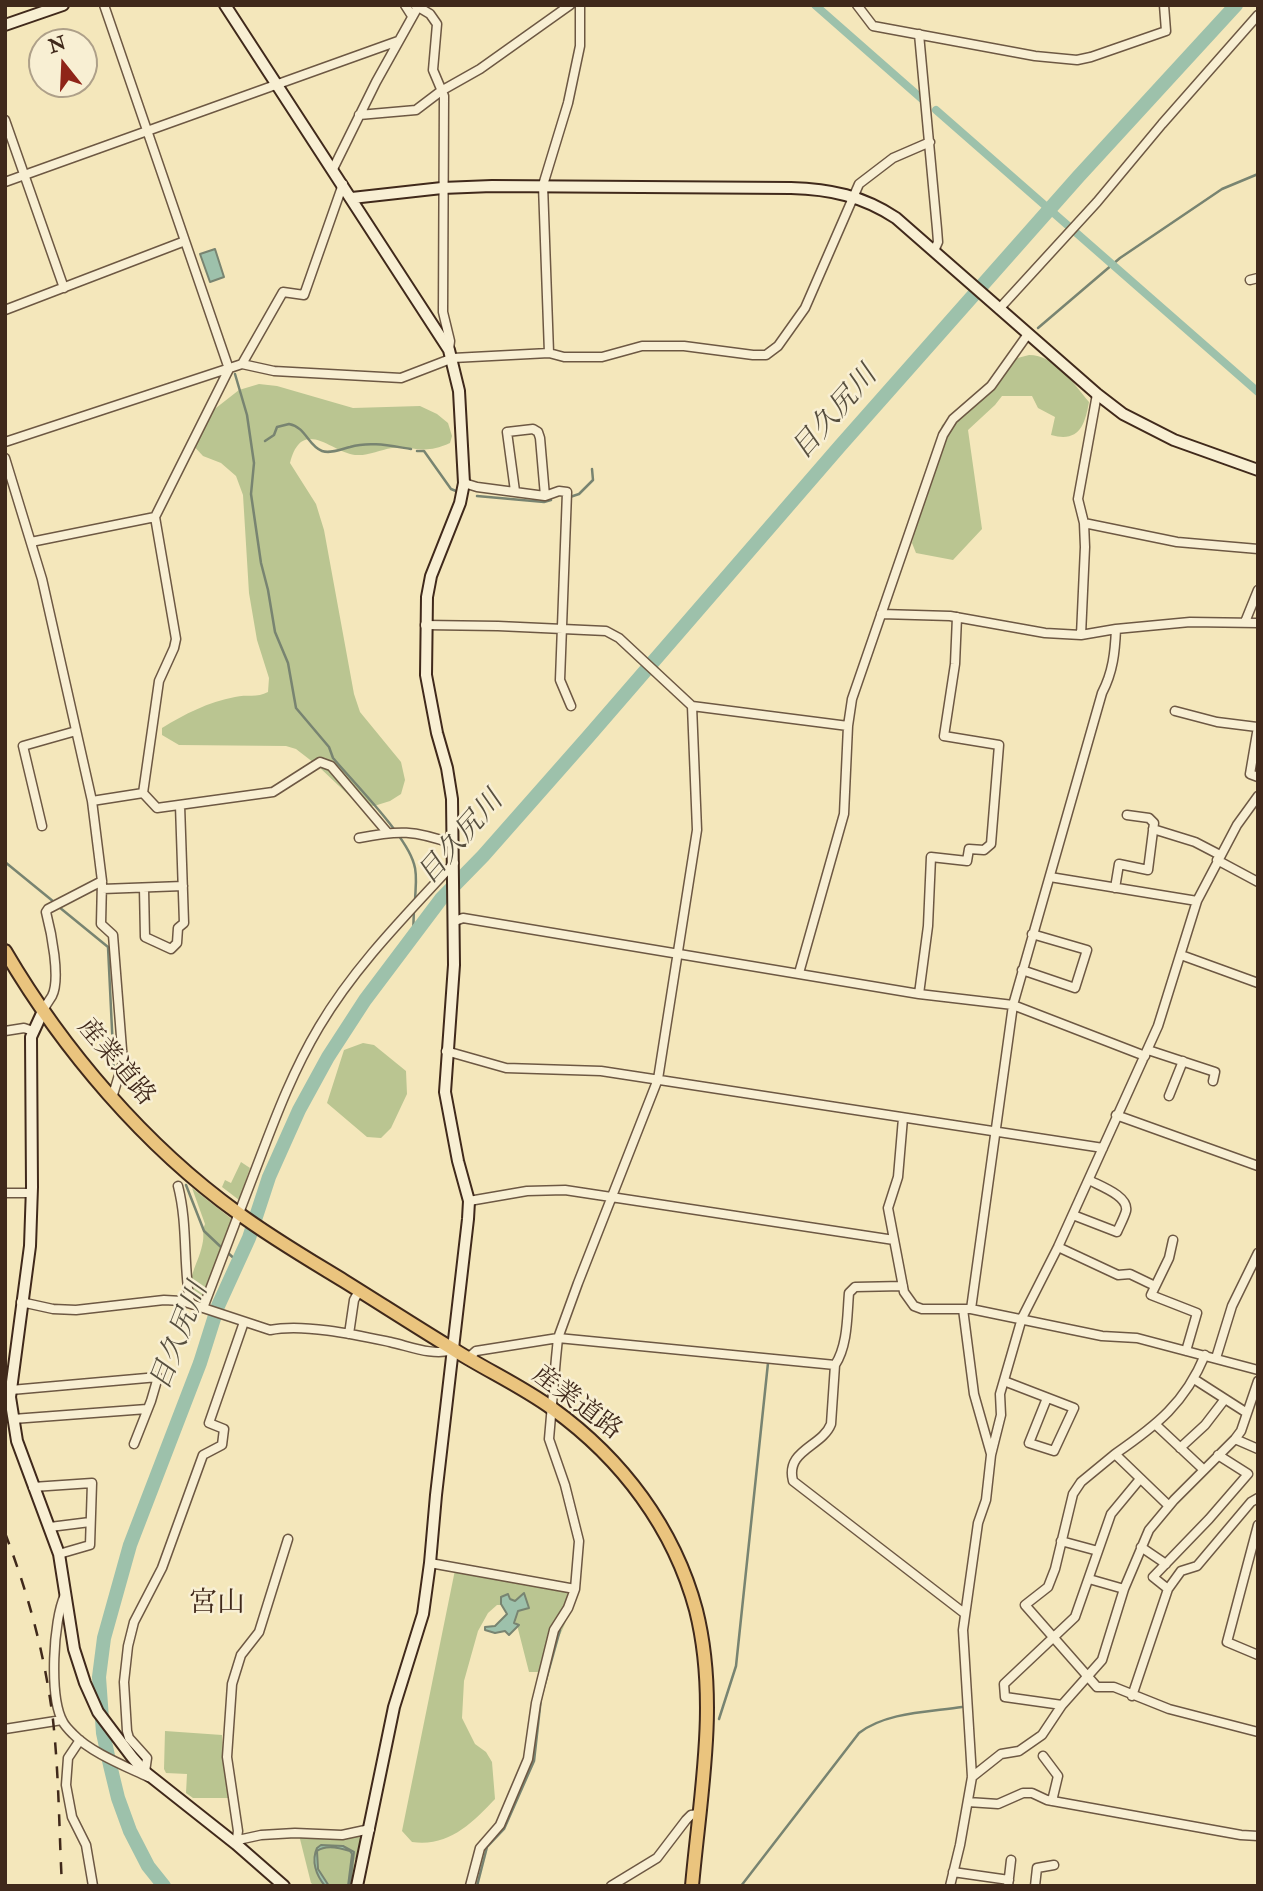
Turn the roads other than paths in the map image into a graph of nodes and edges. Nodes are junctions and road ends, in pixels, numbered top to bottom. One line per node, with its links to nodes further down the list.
1 (63, 5): 11 (street)
2 (104, 5): 18 (street)
3 (225, 5): 14 (street)
4 (405, 5): 9 (street)
5 (570, 5): 15 (street)
6 (580, 5): 24 (street)
7 (857, 5): 12 (street)
8 (1164, 5): 12 (street)
9 (416, 9): 13 (street); 15 (street)
10 (1258, 15): 31 (street)
11 (5, 25)
12 (919, 34): 19 (street)
13 (398, 41): 14 (street); 16 (street)
14 (278, 85): 18 (street); 20 (street)
15 (441, 91): 16 (street); 25 (street)
16 (359, 115): 20 (street)
17 (5, 120): 21 (street)
18 (147, 131): 21 (street); 28 (street)
19 (930, 142): 26 (street); 29 (street)
20 (333, 169): 23 (street)
21 (24, 175): 22 (street); 30 (street)
22 (5, 182)
23 (343, 184): 27 (street); 36 (street)
24 (543, 185): 25 (street); 26 (street); 34 (street)
25 (442, 188): 27 (street); 35 (street)
26 (853, 196): 29 (street); 34 (street)
27 (352, 198): 35 (street)
28 (185, 241): 30 (street); 37 (street)
29 (934, 251): 31 (street)
30 (64, 288): 32 (street)
31 (998, 309): 33 (street)
32 (5, 310)
33 (1028, 334): 38 (street); 50 (street)
34 (549, 353): 35 (street)
35 (451, 354): 36 (street); 42 (street)
36 (242, 365): 37 (street)
37 (229, 369): 39 (street); 45 (street)
38 (1097, 394): 41 (street); 46 (street)
39 (5, 442)
40 (5, 458): 47 (street)
41 (1258, 470)
42 (464, 483): 43 (street); 54 (street)
43 (515, 491): 44 (street); 44 (street)
44 (545, 496): 55 (street)
45 (155, 517): 47 (street); 65 (street)
46 (1084, 523): 48 (street); 57 (street)
47 (31, 542): 63 (street)
48 (1258, 549)
49 (1258, 590): 52 (street)
50 (881, 614): 51 (street); 61 (street)
51 (957, 617): 57 (street); 92 (street)
52 (1245, 622): 53 (street); 56 (street)
53 (1258, 623)
54 (425, 625): 55 (street); 74 (street)
55 (561, 628): 58 (street); 59 (street)
56 (1116, 629): 57 (street); 77 (street)
57 (1081, 635)
58 (570, 706)
59 (692, 706): 61 (street); 87 (street)
60 (1175, 711): 62 (street)
61 (848, 726): 90 (street)
62 (1258, 727): 64 (street)
63 (76, 731): 67 (street); 70 (street)
64 (1258, 777)
65 (143, 793): 67 (street); 68 (street)
66 (1258, 796): 75 (street)
67 (92, 802): 79 (street)
68 (180, 805): 72 (street); 80 (street)
69 (1127, 815): 71 (street)
70 (42, 826)
71 (1153, 830): 75 (street); 82 (street)
72 (387, 832): 73 (street); 74 (street)
73 (359, 838)
74 (453, 844): 76 (street)
75 (1219, 858): 78 (street); 83 (street)
76 (454, 865): 84 (street); 116 (street)
77 (1050, 877): 82 (street); 85 (street)
78 (1258, 882)
79 (102, 885): 81 (street); 94 (street); 103 (street)
80 (183, 886): 81 (street); 81 (street)
81 (144, 888)
82 (1115, 888): 83 (street)
83 (1197, 901): 88 (street)
84 (455, 916): 87 (street); 97 (street)
85 (1032, 934): 89 (street); 89 (street)
86 (5, 951): 94 (main road, 産業道路)
87 (677, 953): 90 (street); 100 (street)
88 (1181, 955): 91 (street); 98 (street)
89 (1023, 970): 93 (street)
90 (799, 972): 92 (street)
91 (1258, 984)
92 (919, 994): 93 (street)
93 (1013, 1006): 98 (street); 106 (street)
94 (43, 1011): 96 (street); 103 (main road, 産業道路)
95 (5, 1031): 96 (street)
96 (33, 1031): 111 (street)
97 (446, 1051): 100 (street); 114 (street)
98 (1147, 1053): 99 (street); 104 (street)
99 (1183, 1061): 101 (street); 102 (street)
100 (658, 1079): 105 (street); 113 (street)
101 (1213, 1081)
102 (1169, 1096)
103 (112, 1098): 116 (main road, 産業道路)
104 (1116, 1115): 107 (street); 108 (street)
105 (903, 1118): 106 (street); 117 (street)
106 (996, 1132): 107 (street); 128 (street)
107 (1103, 1148): 109 (street)
108 (1258, 1166)
109 (1089, 1180): 115 (street); 115 (street)
110 (178, 1186): 126 (street)
111 (32, 1193): 112 (street); 125 (street)
112 (5, 1194)
113 (612, 1199): 114 (street); 117 (street); 132 (street)
114 (469, 1201): 133 (street)
115 (1073, 1214): 119 (street)
116 (239, 1215): 124 (main road, 産業道路); 127 (street)
117 (894, 1240): 122 (street)
118 (1173, 1240): 123 (street)
119 (1058, 1247): 123 (street); 129 (street)
120 (1258, 1253): 121 (street)
121 (1255, 1270): 137 (street)
122 (903, 1286): 128 (street); 138 (street)
123 (1155, 1286): 134 (street)
124 (359, 1291): 131 (street); 133 (main road, 産業道路)
125 (21, 1302): 126 (street); 143 (street)
126 (190, 1303): 127 (street)
127 (205, 1308): 130 (street)
128 (967, 1309): 129 (street); 156 (street)
129 (1022, 1318): 134 (street); 141 (street)
130 (244, 1322): 131 (street); 190 (street)
131 (349, 1334): 133 (street)
132 (558, 1338): 136 (street); 138 (street); 146 (street)
133 (454, 1350): 136 (main road, 産業道路); 171 (street)
134 (1186, 1351): 135 (street)
135 (1205, 1355): 137 (street); 140 (street)
136 (468, 1358): 146 (main road, 産業道路)
137 (1216, 1358): 139 (street)
138 (835, 1365): 178 (street)
139 (1258, 1370)
140 (1194, 1379): 145 (street); 150 (street)
141 (1004, 1381): 144 (street); 156 (street)
142 (1258, 1381): 149 (street)
143 (11, 1390): 147 (street); 148 (street)
144 (1047, 1398): 144 (street)
145 (1225, 1399): 149 (street); 153 (street)
146 (552, 1408): 174 (street); 195 (main road, 産業道路)
147 (147, 1409): 148 (street); 152 (street)
148 (10, 1413): 160 (street)
149 (1247, 1413): 151 (street)
150 (1156, 1425): 153 (street); 155 (street)
151 (1235, 1439): 154 (street); 157 (street)
152 (134, 1444)
153 (1180, 1448): 158 (street)
154 (1258, 1449)
155 (1115, 1454): 159 (street); 167 (street)
156 (991, 1455): 178 (street)
157 (1218, 1455): 158 (street); 172 (street)
158 (1204, 1470): 162 (street)
159 (1140, 1479): 162 (street); 169 (street)
160 (33, 1486): 163 (street); 165 (street)
161 (1258, 1498): 176 (street)
162 (1169, 1506): 168 (street)
163 (90, 1522): 165 (street); 170 (street)
164 (1258, 1525): 180 (street)
165 (50, 1527): 170 (street)
166 (288, 1539): 198 (street)
167 (1061, 1541): 169 (street); 179 (street)
168 (1141, 1547): 172 (street); 175 (street)
169 (1098, 1551): 173 (street)
170 (59, 1554): 177 (street)
171 (430, 1563): 174 (street); 196 (street)
172 (1166, 1564): 176 (street)
173 (1089, 1578): 175 (street); 179 (street)
174 (575, 1589): 206 (street)
175 (1124, 1589): 181 (street)
176 (1168, 1589): 182 (street)
177 (66, 1592): 184 (street); 189 (street)
178 (964, 1613): 191 (street)
179 (1053, 1638): 181 (street); 183 (street)
180 (1258, 1655)
181 (1087, 1676): 182 (street); 183 (street)
182 (1132, 1696): 186 (street)
183 (1062, 1705): 191 (street)
184 (62, 1720): 185 (street); 187 (street)
185 (5, 1729)
186 (1258, 1732)
187 (80, 1740): 189 (street); 203 (street)
188 (1043, 1756): 193 (street)
189 (131, 1763): 190 (street); 192 (street)
190 (145, 1772): 192 (street)
191 (972, 1777): 194 (street)
192 (158, 1782): 198 (street)
193 (1052, 1801): 194 (street); 197 (street)
194 (968, 1802): 201 (street)
195 (698, 1814): 207 (street); 208 (main road, 産業道路)
196 (370, 1829): 198 (street); 205 (street)
197 (1258, 1836)
198 (237, 1842): 204 (street)
199 (1011, 1860): 202 (street)
200 (1054, 1865): 210 (street)
201 (953, 1872): 202 (street); 209 (street)
202 (1009, 1883)
203 (93, 1886)
204 (284, 1886)
205 (358, 1886)
206 (470, 1886)
207 (611, 1886)
208 (692, 1886)
209 (950, 1886)
210 (1035, 1886)

